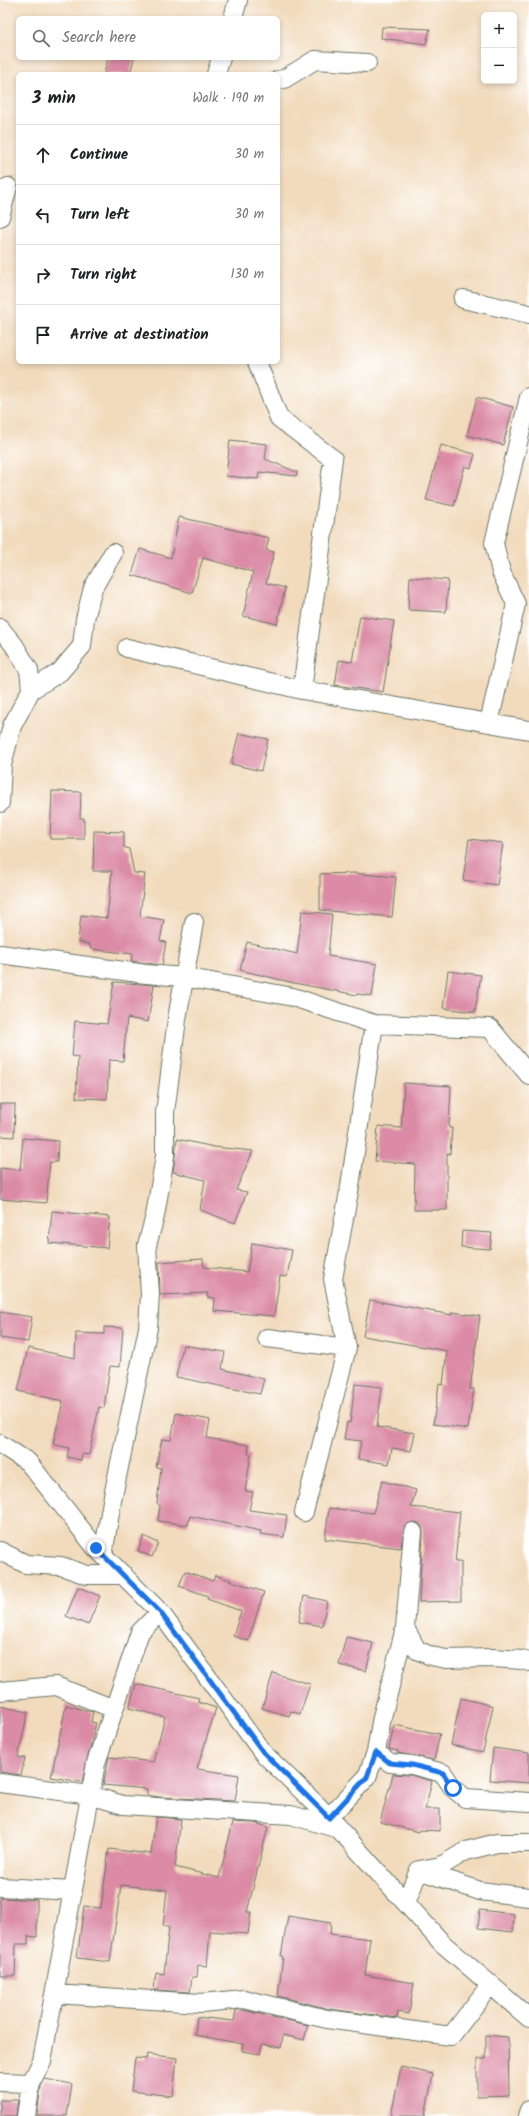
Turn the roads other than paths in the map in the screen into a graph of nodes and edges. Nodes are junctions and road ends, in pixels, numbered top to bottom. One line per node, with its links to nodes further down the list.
1 (238, 0): 2 (street)
2 (234, 16)
3 (220, 60): 5 (street)
4 (367, 63): 6 (street)
5 (217, 72)
6 (280, 80)
7 (8, 187): 8 (street)
8 (1, 211)
9 (463, 299): 10 (street)
10 (529, 314)
11 (258, 364): 17 (street)
12 (529, 396): 18 (street)
13 (113, 553): 16 (street)
14 (0, 628): 16 (street)
15 (127, 648): 17 (street)
16 (31, 690): 20 (street)
17 (302, 690): 18 (street)
18 (490, 723): 19 (street)
19 (529, 730)
20 (0, 803)
21 (194, 922): 23 (street)
22 (0, 954): 23 (street)
23 (184, 976): 24 (street); 32 (street)
24 (374, 1024): 25 (street); 27 (street)
25 (529, 1075)
26 (267, 1338): 27 (street)
27 (347, 1348): 29 (street)
28 (0, 1444): 32 (street)
29 (304, 1512)
30 (413, 1532): 35 (street)
31 (0, 1551): 33 (street)
32 (103, 1555): 33 (street)
33 (124, 1575): 34 (street)
34 (160, 1612): 38 (street); 43 (street)
35 (405, 1628): 36 (street); 39 (street)
36 (529, 1662)
37 (0, 1691): 38 (street)
38 (114, 1709): 41 (street)
39 (376, 1752): 42 (street); 43 (street)
40 (0, 1784): 41 (street)
41 (90, 1795): 43 (street); 47 (street)
42 (529, 1802)
43 (334, 1823): 49 (street)
44 (529, 1843): 45 (street)
45 (419, 1870): 48 (street); 49 (street)
46 (0, 1887): 47 (street)
47 (73, 1891): 51 (street)
48 (529, 1897)
49 (406, 1902): 50 (street)
50 (491, 1984): 51 (street); 52 (street)
51 (54, 1994): 54 (street)
52 (529, 2018)
53 (0, 2082): 54 (street)
54 (31, 2083): 56 (street)
55 (529, 2110): 57 (street)
56 (26, 2116)
57 (528, 2116)

